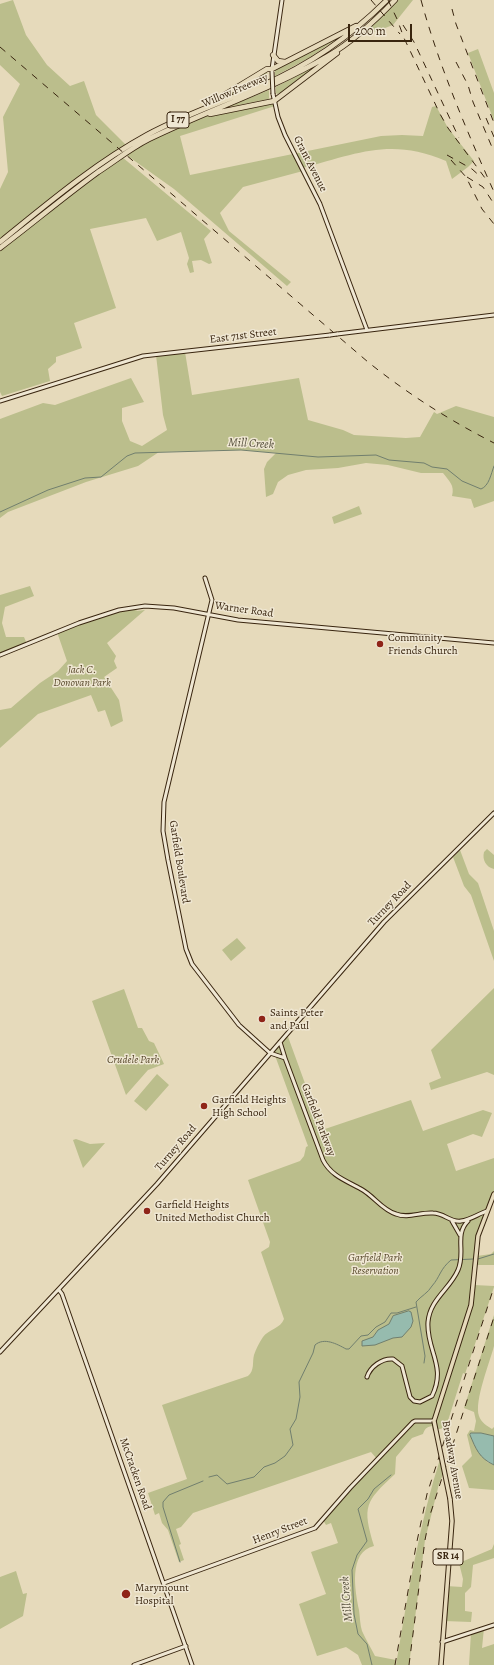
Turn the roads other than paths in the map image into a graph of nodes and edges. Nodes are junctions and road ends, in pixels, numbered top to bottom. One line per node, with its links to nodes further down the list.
1 (282, 0): 6 (street, Grant Avenue)
2 (388, 0): 4 (highway, Willow Freeway / I 77)
3 (394, 0): 5 (highway, Willow Freeway / I 77)
4 (368, 20): 7 (highway); 10 (highway, Willow Freeway / I 77)
5 (354, 38): 9 (highway); 11 (highway, Willow Freeway / I 77)
6 (273, 55): 7 (highway); 8 (street, Grant Avenue)
7 (285, 62): 8 (highway)
8 (272, 70): 9 (street, Grant Avenue, bridge); 10 (highway)
9 (274, 101): 11 (highway); 15 (street, Grant Avenue)
10 (198, 111): 12 (highway, Willow Freeway / I 77)
11 (197, 117): 13 (highway, Willow Freeway / I 77)
12 (0, 242)
13 (0, 248)
14 (494, 315): 16 (street, East 71st Street)
15 (364, 322): 16 (street, Grant Avenue); 17 (street)
16 (367, 330): 17 (street, East 71st Street)
17 (359, 331): 18 (street, East 71st Street, bridge)
18 (0, 401)
19 (205, 578): 20 (street, Garfield Boulevard)
20 (209, 614): 21 (street, Warner Road); 22 (street, Warner Road); 25 (street, Garfield Boulevard)
21 (494, 643)
22 (0, 655)
23 (494, 813): 24 (street, Turney Road)
24 (280, 1042): 25 (street, Turney Road); 26 (street, Garfield Parkway)
25 (270, 1053): 26 (street); 32 (street, Turney Road)
26 (285, 1058): 30 (street, Garfield Parkway)
27 (494, 1194): 28 (main road, Broadway Avenue / SR 14)
28 (487, 1211): 29 (street, Garfield Parkway); 35 (main road, Broadway Avenue / SR 14)
29 (469, 1219): 30 (street, Garfield Parkway); 31 (street)
30 (452, 1220): 31 (street)
31 (460, 1235): 34 (street)
32 (59, 1290): 33 (street, Turney Road); 36 (street, McCracken Road)
33 (0, 1352)
34 (367, 1377)
35 (434, 1420): 36 (street, Henry Street); 38 (main road, Broadway Avenue / SR 14, bridge)
36 (164, 1583): 39 (street, McCracken Road)
37 (494, 1625): 38 (street)
38 (442, 1642): 42 (main road, Broadway Avenue / SR 14)
39 (186, 1646): 40 (street); 41 (street, McCracken Road)
40 (134, 1665)
41 (192, 1665)
42 (441, 1665)

